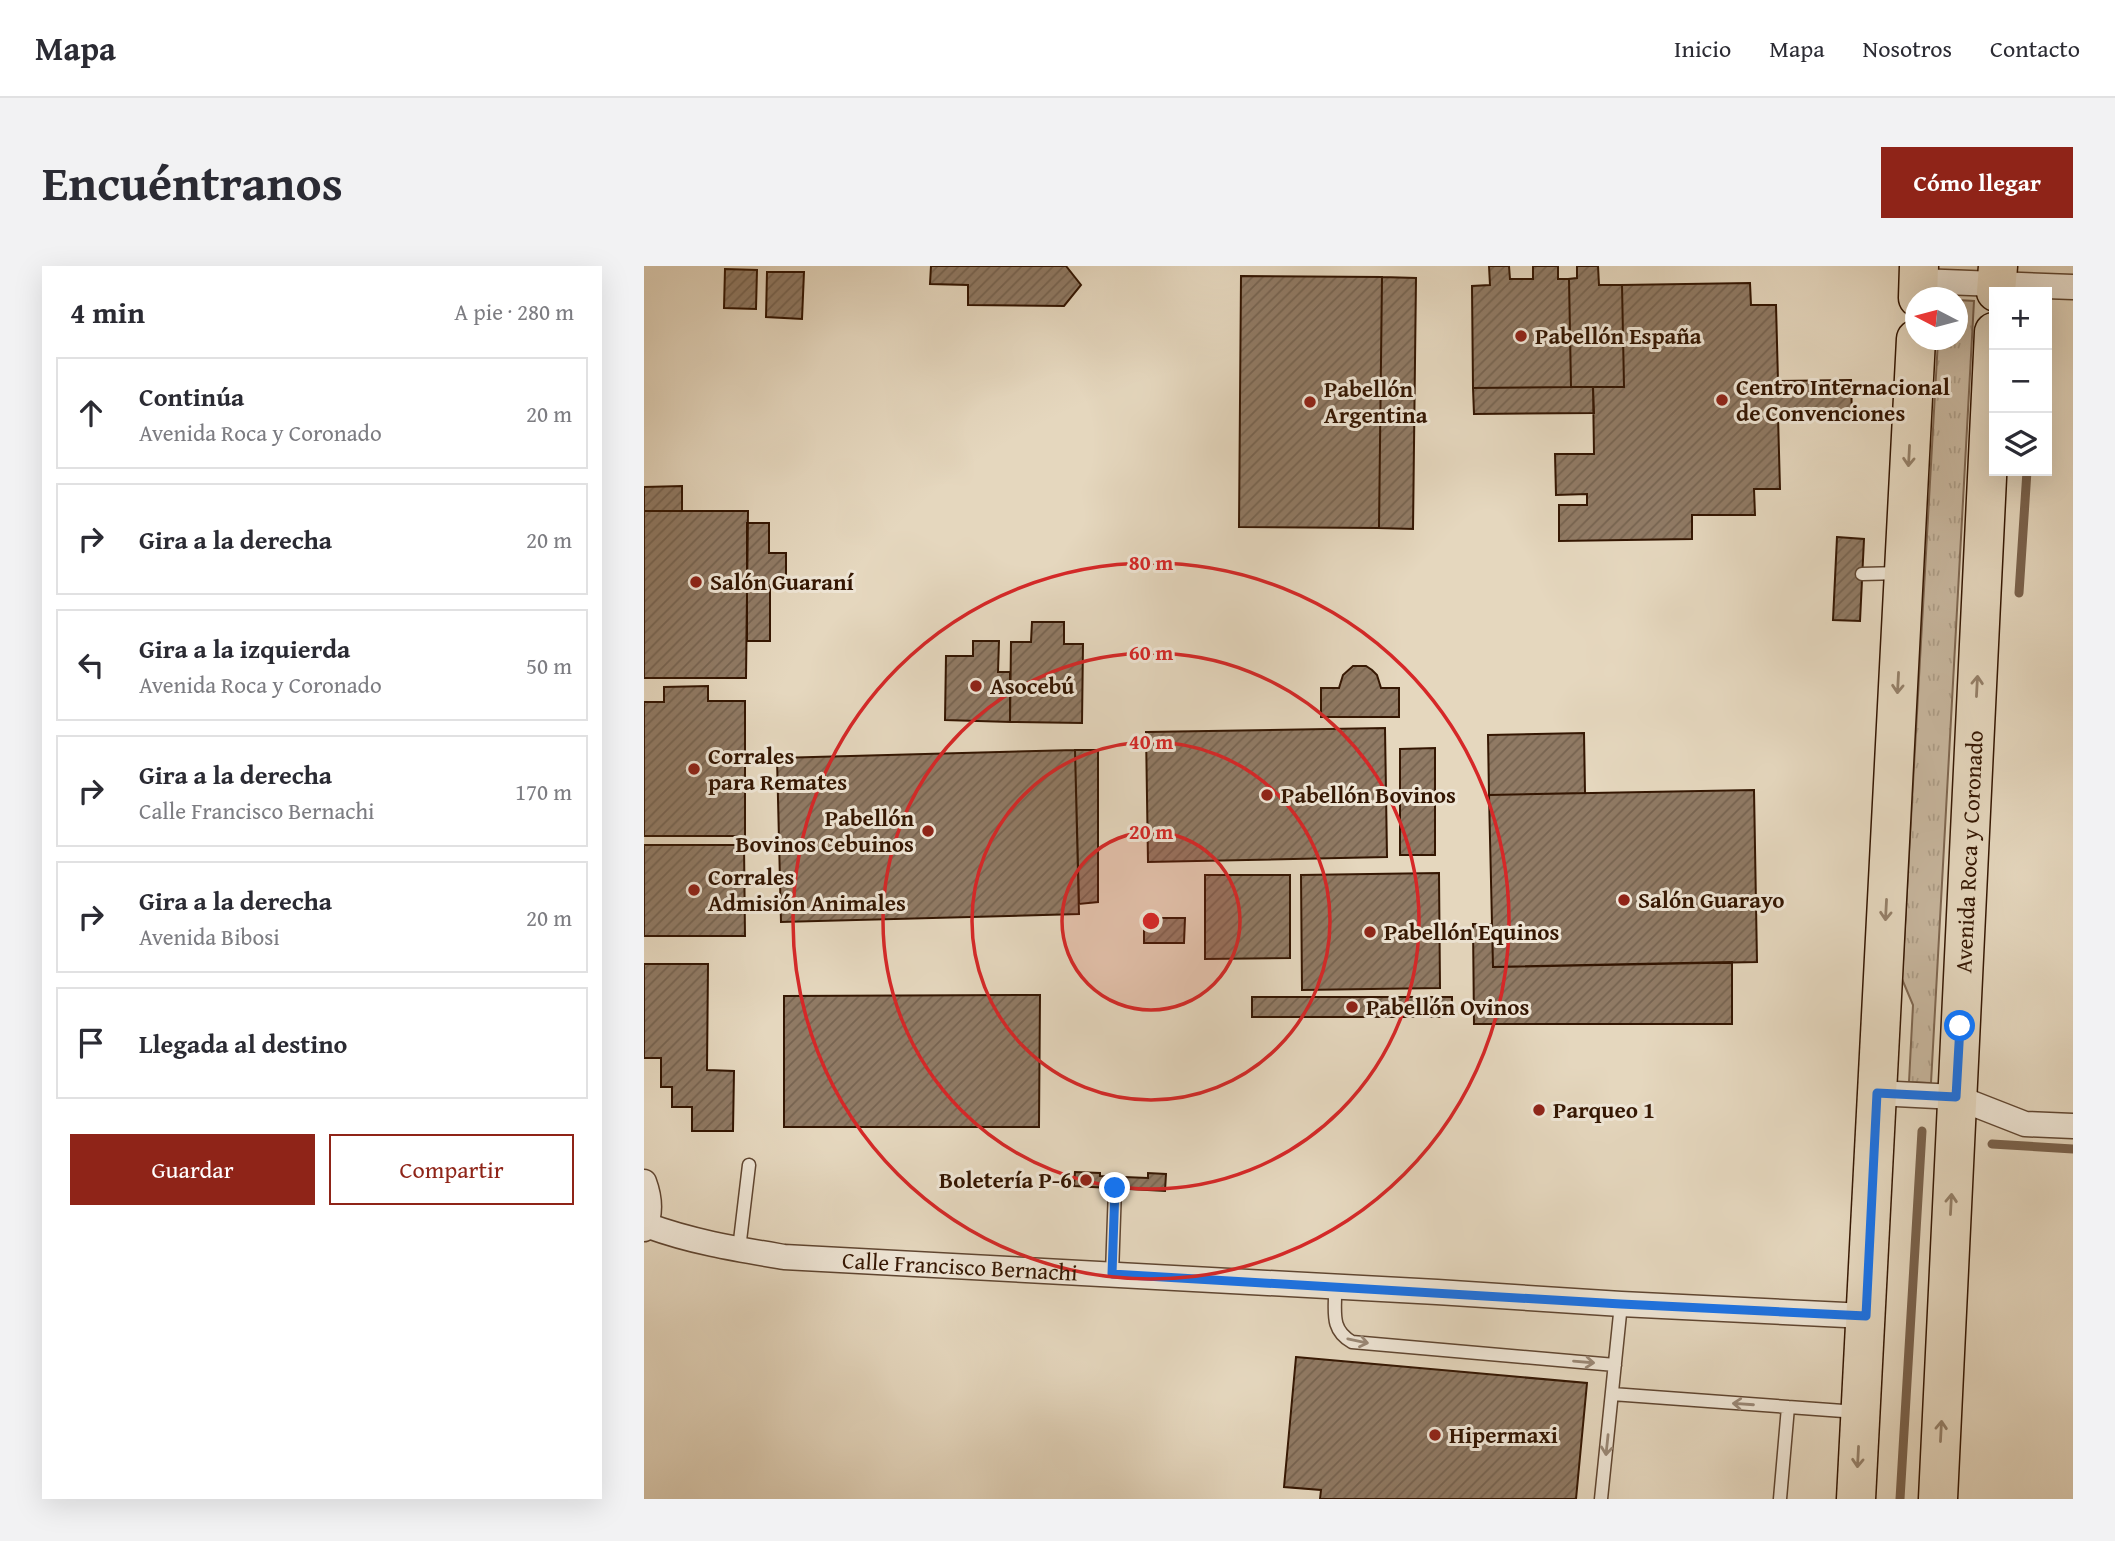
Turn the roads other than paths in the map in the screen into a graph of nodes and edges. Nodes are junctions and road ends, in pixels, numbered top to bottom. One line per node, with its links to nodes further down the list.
1 (1919, 281): 2 (street)
2 (1997, 281): 3 (street)
3 (2073, 287)
4 (1915, 350): 6 (main road, one-way to 6)
5 (1993, 350): 9 (main road, Avenida Roca y Coronado, one-way to 5)
6 (1903, 573): 7 (lane); 8 (main road, one-way to 8)
7 (1862, 574)
8 (1877, 1093): 9 (street); 19 (main road)
9 (1956, 1097): 10 (street); 27 (main road, Avenida Roca y Coronado, one-way to 9)
10 (2073, 1126)
11 (749, 1165): 15 (lane)
12 (644, 1182): 14 (street)
13 (1115, 1188): 16 (lane)
14 (645, 1227): 15 (street, Calle Francisco Bernachi)
15 (739, 1249): 16 (street, Calle Francisco Bernachi)
16 (1112, 1274): 17 (street, Calle Francisco Bernachi)
17 (1335, 1287): 18 (street, Calle Francisco Bernachi); 20 (lane, one-way to 20)
18 (1621, 1304): 19 (street, Calle Francisco Bernachi); 20 (lane)
19 (1866, 1316): 23 (main road)
20 (1615, 1365): 21 (lane)
21 (1612, 1394): 22 (lane, one-way to 21); 24 (lane, one-way to 24)
22 (1788, 1407): 23 (lane); 25 (lane)
23 (1860, 1412): 26 (main road, one-way to 26)
24 (1601, 1499)
25 (1780, 1499)
26 (1856, 1499)
27 (1938, 1499)

